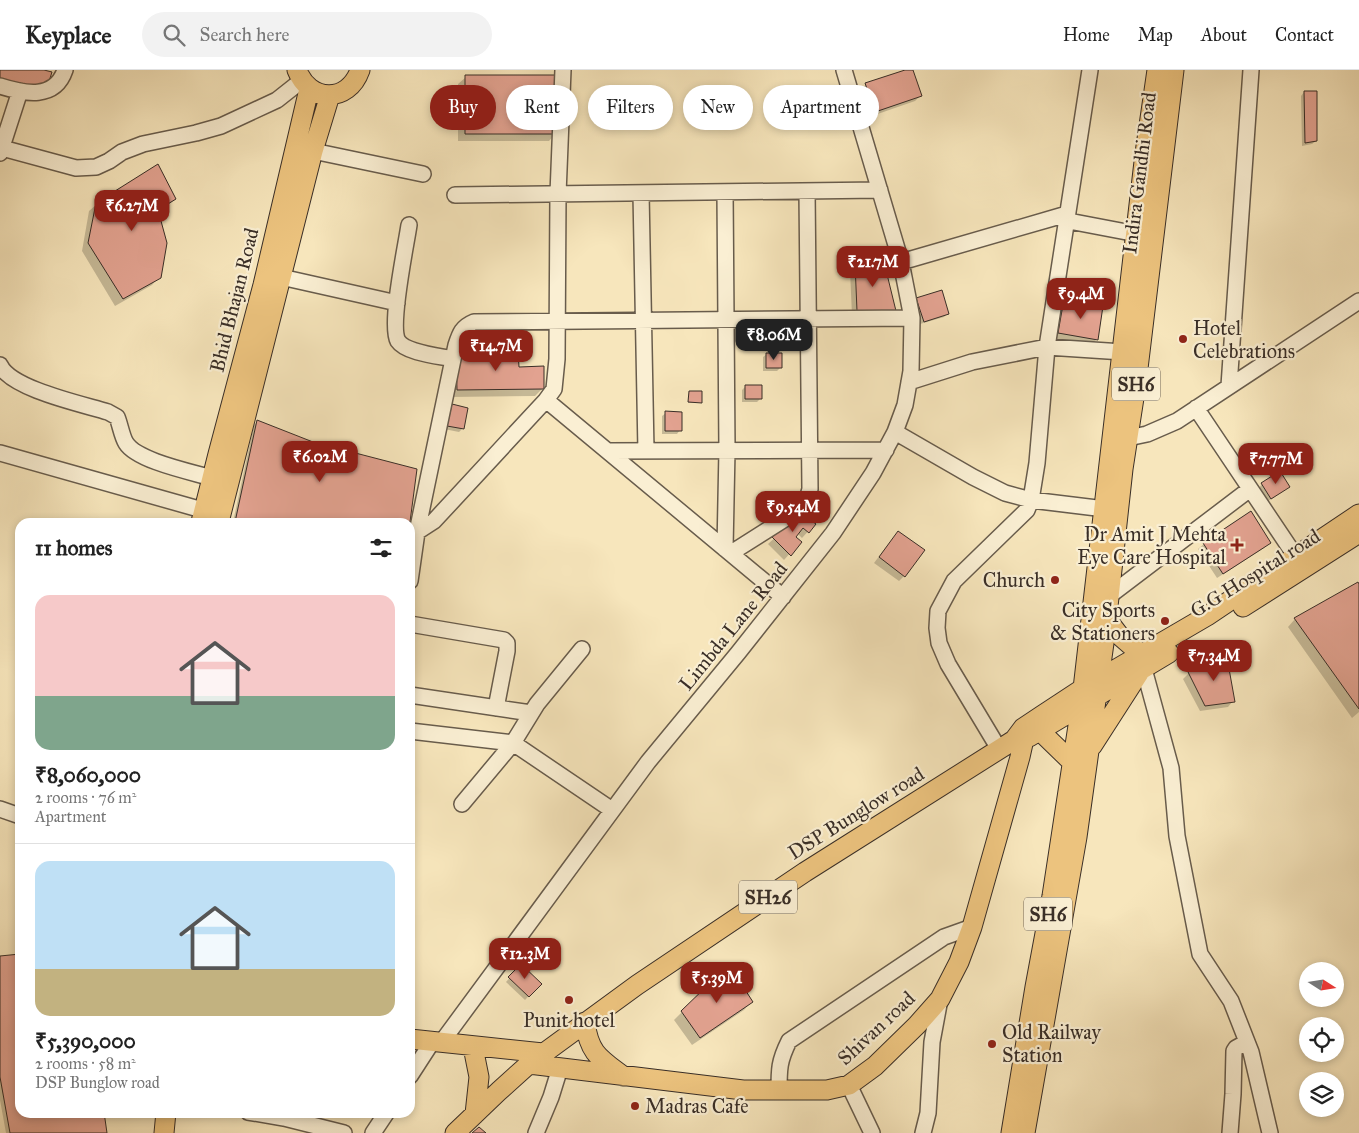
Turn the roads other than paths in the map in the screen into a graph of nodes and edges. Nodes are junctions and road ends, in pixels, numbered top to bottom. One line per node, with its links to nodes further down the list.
1 (65, 70): 11 (street)
2 (360, 70): 12 (main road)
3 (563, 70): 20 (street)
4 (844, 70): 16 (street, Limbda Lane Road)
5 (1090, 70): 22 (street)
6 (1157, 70): 24 (main road, Indira Gandhi Road / SH6)
7 (1174, 70): 43 (main road, Indira Gandhi Road / SH6)
8 (1251, 70): 39 (street)
9 (302, 80): 12 (main road); 13 (street); 50 (main road, Bhid Bhajan Road)
10 (0, 86): 11 (street)
11 (20, 91): 13 (street)
12 (330, 95): 14 (main road, Bhid Bhajan Road)
13 (1, 151)
14 (313, 151): 15 (street); 26 (main road, Bhid Bhajan Road)
15 (423, 174)
16 (880, 190): 17 (street); 25 (street, Limbda Lane Road)
17 (807, 191): 19 (street); 30 (street)
18 (642, 192): 19 (street); 20 (street); 32 (street)
19 (725, 192): 31 (street)
20 (558, 194): 21 (street); 33 (street)
21 (455, 195)
22 (1067, 217): 24 (street); 25 (street); 34 (street)
23 (409, 225): 28 (street)
24 (1137, 234): 35 (main road, Indira Gandhi Road / SH6)
25 (901, 262): 29 (street, Limbda Lane Road)
26 (281, 277): 28 (street); 55 (main road, Bhid Bhajan Road)
27 (1359, 300): 39 (street)
28 (397, 303): 36 (street)
29 (912, 318): 30 (street); 38 (street, Limbda Lane Road)
30 (809, 319): 31 (street); 45 (street)
31 (726, 320): 32 (street); 44 (street)
32 (643, 321): 33 (street); 48 (street)
33 (558, 322): 36 (street); 40 (street)
34 (1047, 347): 35 (street); 38 (street); 52 (street)
35 (1123, 352): 53 (main road, Indira Gandhi Road / SH6)
36 (453, 359): 56 (street)
37 (0, 364): 50 (street)
38 (909, 382): 42 (street, Limbda Lane Road)
39 (1229, 386): 41 (street)
40 (546, 400): 47 (street); 56 (street)
41 (1196, 408): 43 (street); 51 (street)
42 (895, 432): 46 (street, Limbda Lane Road); 52 (street)
43 (1128, 438): 63 (main road, Indira Gandhi Road / SH6)
44 (727, 450): 45 (street); 48 (street); 60 (street)
45 (809, 450): 46 (street); 60 (street)
46 (886, 450): 62 (street, Limbda Lane Road)
47 (608, 451): 48 (street); 60 (street)
48 (646, 451)
49 (0, 453): 55 (street)
50 (212, 478): 55 (main road, Bhid Bhajan Road)
51 (1250, 490): 61 (street); 63 (street)
52 (1031, 500): 53 (street); 73 (street)
53 (1105, 509): 68 (main road, Indira Gandhi Road / SH6)
54 (1359, 514): 58 (main road, G.G Hospital road)
55 (211, 518)
56 (417, 532): 59 (street)
57 (1359, 533): 58 (main road, G.G Hospital road)
58 (1328, 544): 61 (main road, G.G Hospital road); 67 (main road, G.G Hospital road)
59 (415, 546)
60 (728, 551): 62 (street)
61 (1296, 557): 67 (main road, G.G Hospital road)
62 (783, 596): 79 (street, Limbda Lane Road)
63 (1109, 596): 64 (main road, Indira Gandhi Road / SH6)
64 (1106, 618): 67 (main road); 68 (main road, Indira Gandhi Road / SH6)
65 (415, 625): 70 (street)
66 (582, 649): 71 (street)
67 (1142, 665): 68 (main road, G.G Hospital road); 75 (main road); 86 (street)
68 (1088, 693): 73 (main road, DSP Bunglow road / SH26); 75 (main road, SH6); 76 (main road, SH6)
69 (415, 696): 70 (street)
70 (496, 708): 71 (street)
71 (531, 713): 74 (street)
72 (415, 732): 74 (street)
73 (1020, 738): 76 (main road); 81 (main road, Shivan road); 83 (main road, DSP Bunglow road / SH26)
74 (512, 743): 77 (street); 79 (street)
75 (1089, 751): 106 (main road, SH6)
76 (1073, 763): 105 (main road, SH6)
77 (462, 804)
78 (0, 809): 80 (street)
79 (612, 810): 85 (street, Limbda Lane Road)
80 (15, 814)
81 (972, 927): 82 (main road, Shivan road); 93 (street)
82 (940, 999): 92 (main road, Shivan road); 104 (street)
83 (585, 1022): 88 (main road, DSP Bunglow road / SH26); 91 (main road)
84 (415, 1040): 85 (main road, Shivan road)
85 (436, 1042): 87 (main road, Shivan road); 90 (street, Limbda Lane Road)
86 (1247, 1042): 107 (street); 108 (street)
87 (473, 1047): 88 (main road, Shivan road); 94 (main road)
88 (536, 1059): 89 (main road, Shivan road); 94 (main road, SH26)
89 (560, 1068): 91 (main road, Shivan road); 102 (street)
90 (415, 1069)
91 (624, 1076): 93 (main road, Shivan road)
92 (848, 1085): 93 (main road, Shivan road); 103 (street)
93 (779, 1091)
94 (475, 1114): 101 (main road, SH26)
95 (165, 1118): 98 (main road)
96 (284, 1118): 99 (street)
97 (382, 1118): 100 (street)
98 (164, 1133)
99 (344, 1133)
100 (373, 1133)
101 (455, 1133)
102 (536, 1133)
103 (872, 1133)
104 (923, 1133)
105 (1011, 1133)
106 (1025, 1133)
107 (1230, 1133)
108 (1270, 1133)

